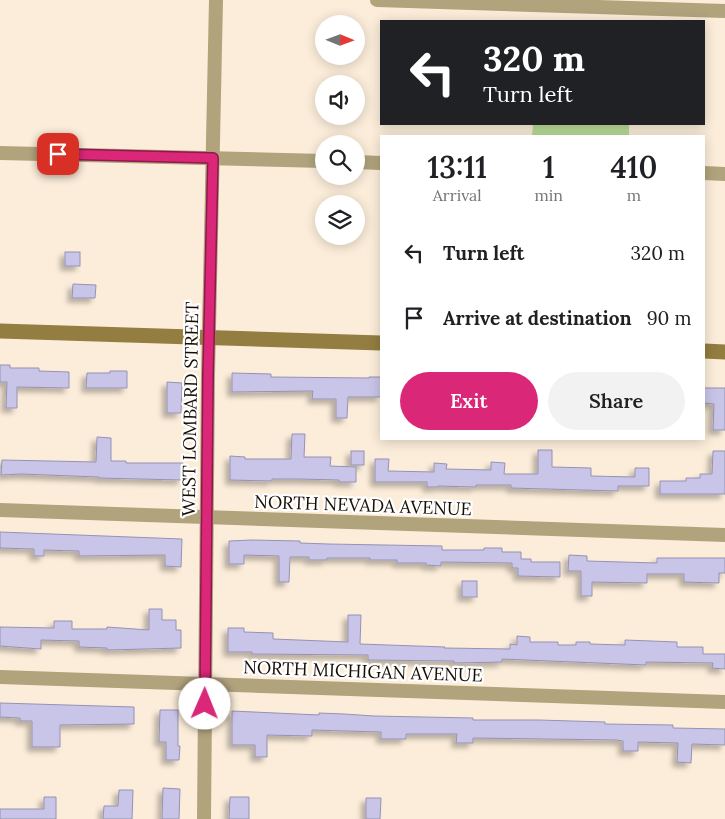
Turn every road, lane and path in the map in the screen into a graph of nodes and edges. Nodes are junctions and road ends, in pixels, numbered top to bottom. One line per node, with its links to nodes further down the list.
1 (216, 0): 6 (street, WEST LOMBARD STREET)
2 (377, 0): 3 (street)
3 (547, 3): 4 (street)
4 (725, 11)
5 (0, 153): 6 (street)
6 (213, 158): 7 (street); 13 (street, WEST LOMBARD STREET)
7 (315, 161)
8 (365, 162): 9 (street)
9 (380, 163)
10 (705, 173): 11 (street)
11 (725, 174)
12 (0, 331): 13 (street)
13 (209, 339): 14 (street); 18 (street, WEST LOMBARD STREET)
14 (380, 343)
15 (705, 351): 16 (street)
16 (725, 352)
17 (0, 510): 18 (street, NORTH NEVADA AVENUE)
18 (207, 518): 19 (street, NORTH NEVADA AVENUE); 21 (street, WEST LOMBARD STREET)
19 (725, 535)
20 (0, 677): 21 (street, NORTH MICHIGAN AVENUE)
21 (206, 684): 22 (street, NORTH MICHIGAN AVENUE); 23 (street, WEST LOMBARD STREET)
22 (725, 702)
23 (204, 819)

